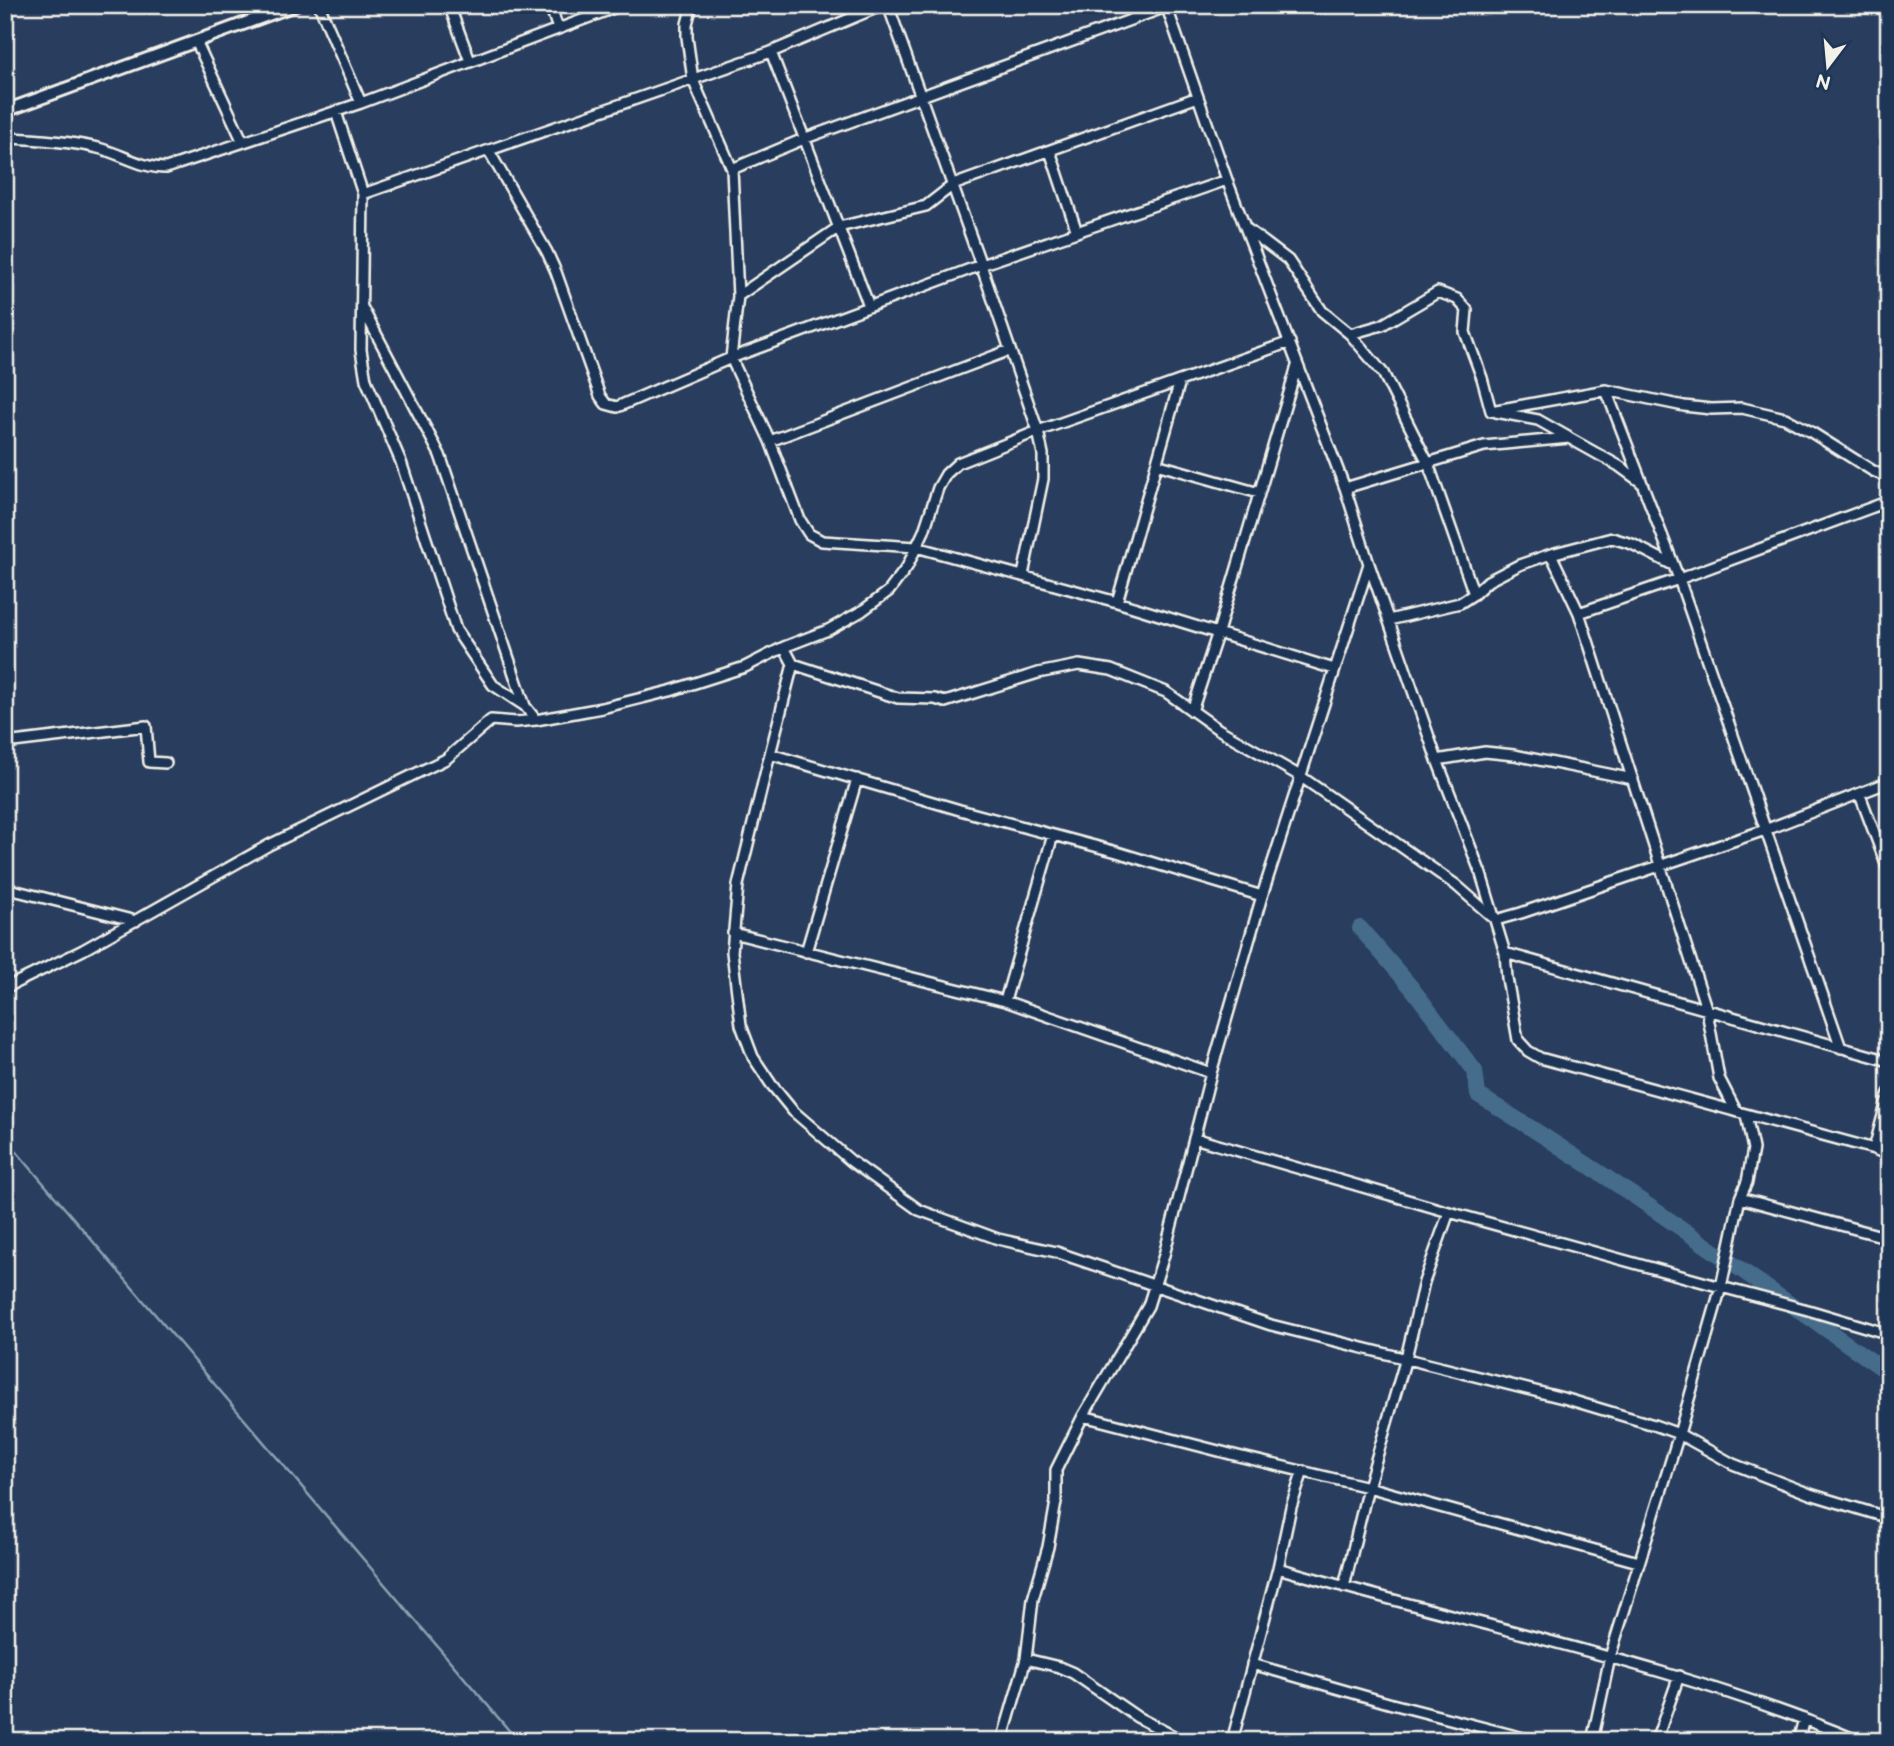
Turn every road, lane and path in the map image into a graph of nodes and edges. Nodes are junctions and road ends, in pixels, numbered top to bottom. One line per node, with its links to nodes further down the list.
1 (295, 5): 10 (street)
2 (319, 5): 16 (street)
3 (449, 5): 12 (street)
4 (550, 5): 9 (street)
5 (622, 5): 9 (street)
6 (692, 5): 13 (street)
7 (886, 5): 11 (street); 14 (street)
8 (1166, 6): 14 (street); 15 (street)
9 (558, 29): 12 (street)
10 (196, 41): 17 (street); 21 (street)
11 (771, 52): 13 (street); 20 (street)
12 (470, 61): 16 (street)
13 (693, 80): 23 (street); 24 (street)
14 (920, 97): 20 (street); 26 (street)
15 (1198, 97): 22 (street); 25 (street)
16 (361, 103): 18 (street)
17 (5, 111)
18 (336, 111): 21 (street); 27 (street)
19 (5, 138): 21 (street)
20 (806, 138): 24 (street); 28 (street)
21 (243, 142)
22 (1050, 150): 26 (street); 30 (street)
23 (489, 151): 27 (street); 38 (street)
24 (732, 169): 32 (street)
25 (1227, 180): 29 (street); 30 (street)
26 (953, 185): 28 (street); 31 (street)
27 (363, 194): 33 (street)
28 (839, 227): 32 (street); 34 (street)
29 (1247, 229): 35 (street); 36 (street)
30 (1077, 232): 31 (street)
31 (981, 265): 34 (street); 37 (street)
32 (738, 296): 38 (street)
33 (361, 305): 67 (street); 67 (street)
34 (869, 306): 38 (street)
35 (1350, 334): 42 (street); 46 (street)
36 (1290, 342): 39 (street); 40 (street)
37 (1010, 350): 43 (street); 45 (street)
38 (731, 358): 45 (street)
39 (1297, 366): 50 (street); 51 (street)
40 (1180, 381): 43 (street); 47 (street)
41 (1606, 390): 42 (street); 48 (street); 49 (street)
42 (1491, 411): 44 (street)
43 (1038, 431): 53 (street); 57 (street)
44 (1569, 438): 46 (street); 49 (street)
45 (770, 441): 53 (street)
46 (1428, 463): 50 (street); 59 (street)
47 (1156, 464): 51 (street); 60 (street)
48 (1889, 478)
49 (1643, 483): 56 (street)
50 (1345, 488): 55 (street)
51 (1259, 493): 63 (street)
52 (1889, 501): 58 (street)
53 (916, 547): 57 (street); 64 (street)
54 (1550, 554): 56 (street); 59 (street); 61 (street)
55 (1369, 564): 62 (street); 66 (street)
56 (1673, 565): 58 (street)
57 (1023, 575): 60 (street)
58 (1679, 579): 61 (street); 79 (street)
59 (1474, 594): 62 (street)
60 (1116, 602): 63 (street)
61 (1578, 612): 76 (street)
62 (1389, 620): 72 (street)
63 (1218, 632): 66 (street); 68 (street)
64 (784, 647): 65 (street); 69 (street)
65 (793, 664): 68 (street); 71 (street)
66 (1334, 669): 74 (street)
67 (525, 706): 69 (street)
68 (1192, 711): 74 (street)
69 (536, 720): 86 (street)
70 (5, 743): 73 (street)
71 (769, 754): 75 (street); 87 (street)
72 (1437, 760): 76 (street); 85 (street)
73 (166, 763)
74 (1300, 776): 84 (street); 85 (street)
75 (857, 779): 80 (street); 88 (street)
76 (1633, 779): 81 (street)
77 (1889, 782): 78 (street)
78 (1860, 795): 79 (street); 82 (street)
79 (1765, 830): 81 (street); 93 (street)
80 (1053, 835): 84 (street); 91 (street)
81 (1661, 864): 85 (street); 92 (street)
82 (1889, 872)
83 (5, 888): 86 (street)
84 (1262, 896): 95 (street)
85 (1496, 920): 89 (street)
86 (136, 921): 90 (street)
87 (733, 933): 88 (street); 105 (street)
88 (806, 952): 91 (street)
89 (1505, 953): 92 (street); 97 (street)
90 (5, 988)
91 (1005, 1001): 95 (street)
92 (1707, 1011): 93 (street); 97 (street)
93 (1841, 1048): 94 (street)
94 (1889, 1061)
95 (1211, 1073): 99 (street)
96 (1889, 1093): 100 (street)
97 (1736, 1111): 98 (street)
98 (1746, 1115): 100 (street); 102 (street)
99 (1194, 1138): 103 (street); 105 (street)
100 (1874, 1149): 101 (street)
101 (1889, 1155)
102 (1740, 1198): 104 (street); 106 (street)
103 (1449, 1212): 106 (street); 108 (street)
104 (1889, 1238)
105 (1155, 1285): 108 (street); 109 (street)
106 (1721, 1287): 107 (street); 110 (street)
107 (1889, 1334)
108 (1406, 1358): 110 (street); 112 (street)
109 (1083, 1416): 111 (street); 118 (street)
110 (1679, 1434): 113 (street); 114 (street)
111 (1303, 1471): 112 (street); 115 (street)
112 (1368, 1487): 114 (street); 116 (street)
113 (1889, 1518)
114 (1638, 1562): 117 (street)
115 (1278, 1568): 116 (street); 119 (street)
116 (1344, 1587): 117 (street)
117 (1610, 1657): 120 (street); 126 (street)
118 (1026, 1659): 122 (street); 123 (street)
119 (1252, 1664): 124 (street); 125 (street)
120 (1679, 1676): 121 (street); 127 (street)
121 (1804, 1719): 128 (street); 129 (street)
122 (1002, 1741)
123 (1183, 1741)
124 (1232, 1741)
125 (1535, 1741)
126 (1592, 1741)
127 (1656, 1741)
128 (1798, 1741)
129 (1859, 1741)

